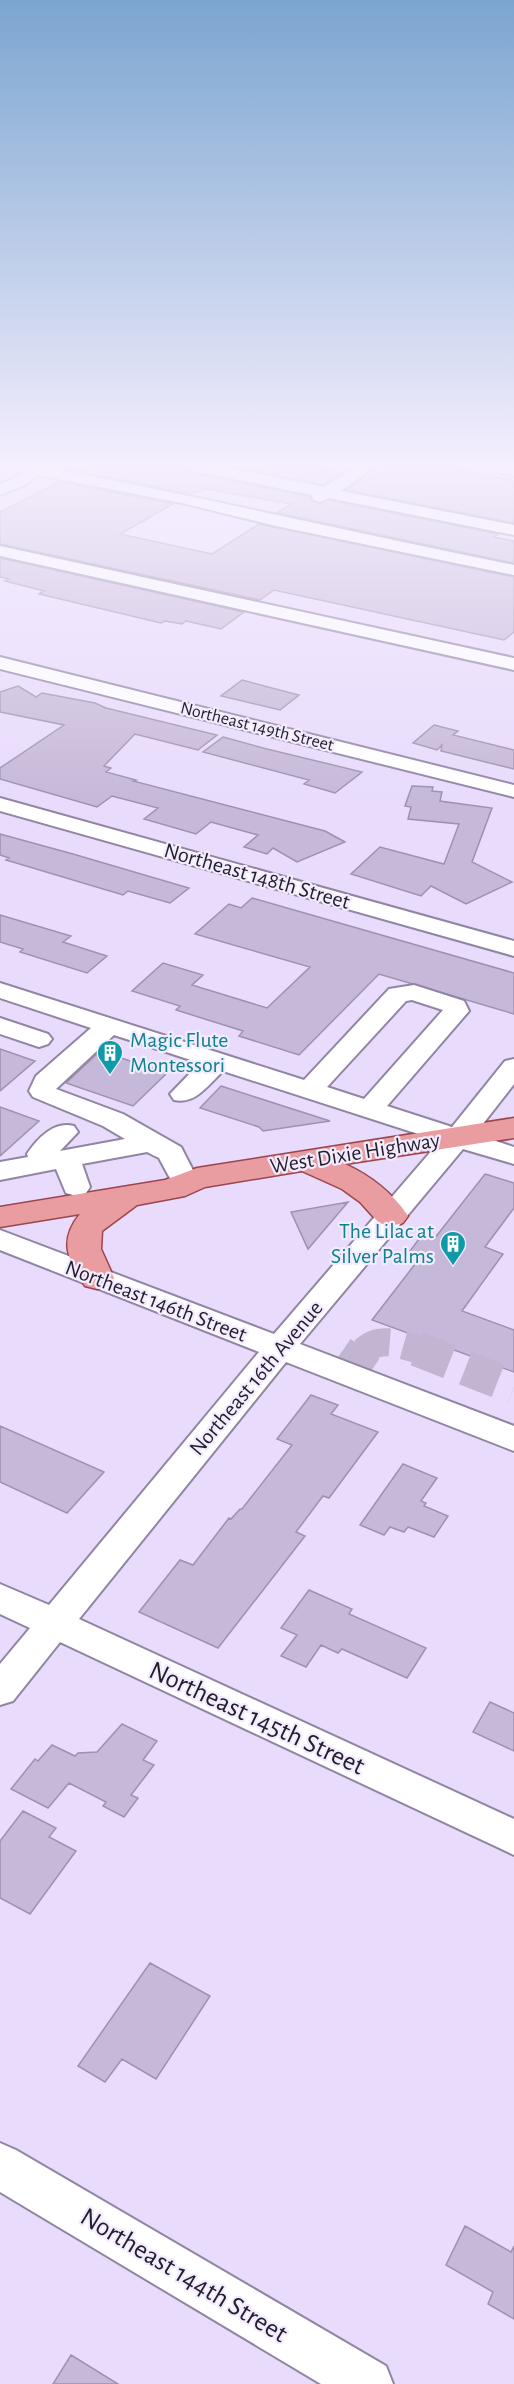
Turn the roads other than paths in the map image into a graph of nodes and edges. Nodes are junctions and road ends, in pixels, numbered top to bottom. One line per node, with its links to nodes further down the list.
1 (129, 578): 4 (street)
2 (185, 578): 4 (street)
3 (242, 584): 6 (street)
4 (171, 588): 6 (street)
5 (286, 594): 8 (street)
6 (220, 599): 8 (street)
7 (337, 605): 10 (street)
8 (264, 609): 10 (street)
9 (382, 615): 12 (street)
10 (317, 620): 12 (street)
11 (437, 627): 14 (street)
12 (362, 630): 14 (street)
13 (484, 637): 15 (street)
14 (417, 643): 15 (street)
15 (464, 653): 17 (street)
16 (0, 663): 18 (street, Northeast 149th Street)
17 (514, 664)
18 (514, 791)
19 (0, 804): 20 (street, Northeast 148th Street)
20 (514, 949)
21 (0, 990): 22 (street)
22 (110, 1025): 25 (street); 32 (street)
23 (0, 1026): 24 (street)
24 (39, 1039)
25 (219, 1060): 27 (street); 28 (street)
26 (514, 1068): 31 (street, Northeast 16th Avenue)
27 (309, 1090): 29 (street); 29 (street)
28 (183, 1094)
29 (369, 1110): 31 (street)
30 (514, 1128): 31 (main road, West Dixie Highway)
31 (459, 1137): 33 (street); 35 (main road, West Dixie Highway); 40 (street, Northeast 16th Avenue)
32 (150, 1143): 34 (street); 37 (street)
33 (514, 1156)
34 (62, 1160): 36 (street); 37 (main road, West Dixie Highway); 39 (main road, West Dixie Highway)
35 (305, 1161): 37 (main road, West Dixie Highway); 40 (main road)
36 (0, 1171)
37 (190, 1177): 38 (main road, West Dixie Highway)
38 (129, 1196): 41 (main road, West Dixie Highway); 43 (main road)
39 (0, 1200)
40 (391, 1216): 44 (street, Northeast 16th Avenue)
41 (0, 1217)
42 (0, 1239): 43 (street, Northeast 146th Street)
43 (97, 1278): 44 (street, Northeast 146th Street)
44 (279, 1349): 45 (street, Northeast 146th Street); 47 (street, Northeast 16th Avenue)
45 (514, 1439)
46 (0, 1598): 47 (street, Northeast 145th Street)
47 (54, 1623): 48 (street, Northeast 16th Avenue); 49 (street, Northeast 145th Street)
48 (0, 1690)
49 (514, 1838)
50 (0, 2166): 51 (street, Northeast 144th Street)
51 (368, 2384)

